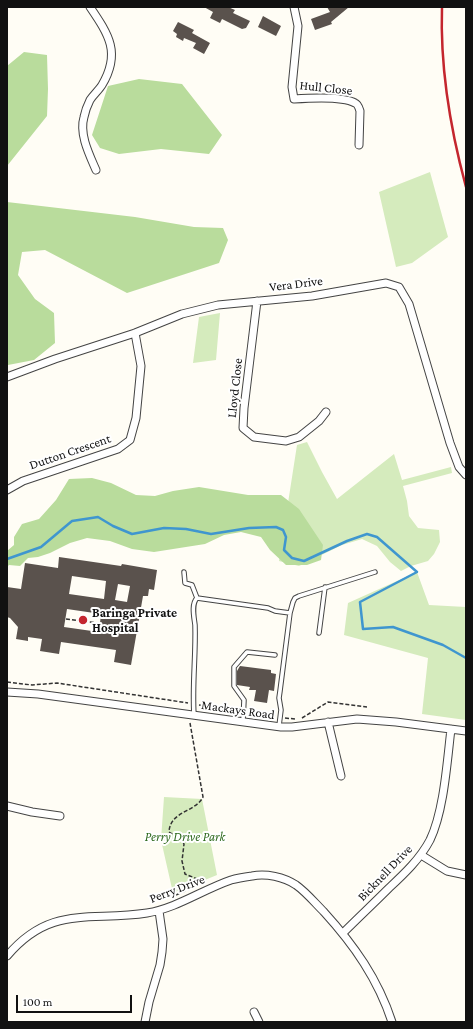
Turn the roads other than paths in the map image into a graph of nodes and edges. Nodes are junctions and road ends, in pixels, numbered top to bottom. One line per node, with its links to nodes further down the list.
1 (90, 7): 4 (street)
2 (294, 7): 3 (street, Hull Close)
3 (359, 145)
4 (96, 170)
5 (257, 301): 6 (street, Vera Drive); 8 (street, Lloyd Close); 9 (street, Vera Drive)
6 (135, 333): 7 (street, Vera Drive); 10 (street, Dutton Crescent)
7 (7, 377)
8 (326, 412)
9 (466, 475)
10 (7, 490)
11 (184, 572): 14 (lane)
12 (375, 572): 13 (lane)
13 (325, 587): 15 (lane); 16 (lane)
14 (197, 598): 15 (lane); 19 (lane)
15 (290, 613): 22 (lane)
16 (320, 633)
17 (274, 655): 20 (lane)
18 (7, 692): 19 (street, Mackays Road)
19 (194, 716): 20 (street, Mackays Road)
20 (243, 722): 22 (street, Mackays Road)
21 (328, 722): 22 (street, Mackays Road); 23 (street, Mackays Road); 25 (street)
22 (279, 727)
23 (451, 729): 24 (street, Mackays Road); 28 (street, Bicknell Drive)
24 (466, 731)
25 (341, 776)
26 (7, 806): 27 (street)
27 (60, 816)
28 (421, 855): 29 (street); 31 (street, Bicknell Drive)
29 (466, 875)
30 (159, 911): 31 (street, Perry Drive); 32 (street, Perry Drive); 34 (street)
31 (343, 933): 36 (street, Perry Drive)
32 (7, 956)
33 (254, 1012): 35 (street)
34 (145, 1022)
35 (259, 1022)
36 (392, 1022)

